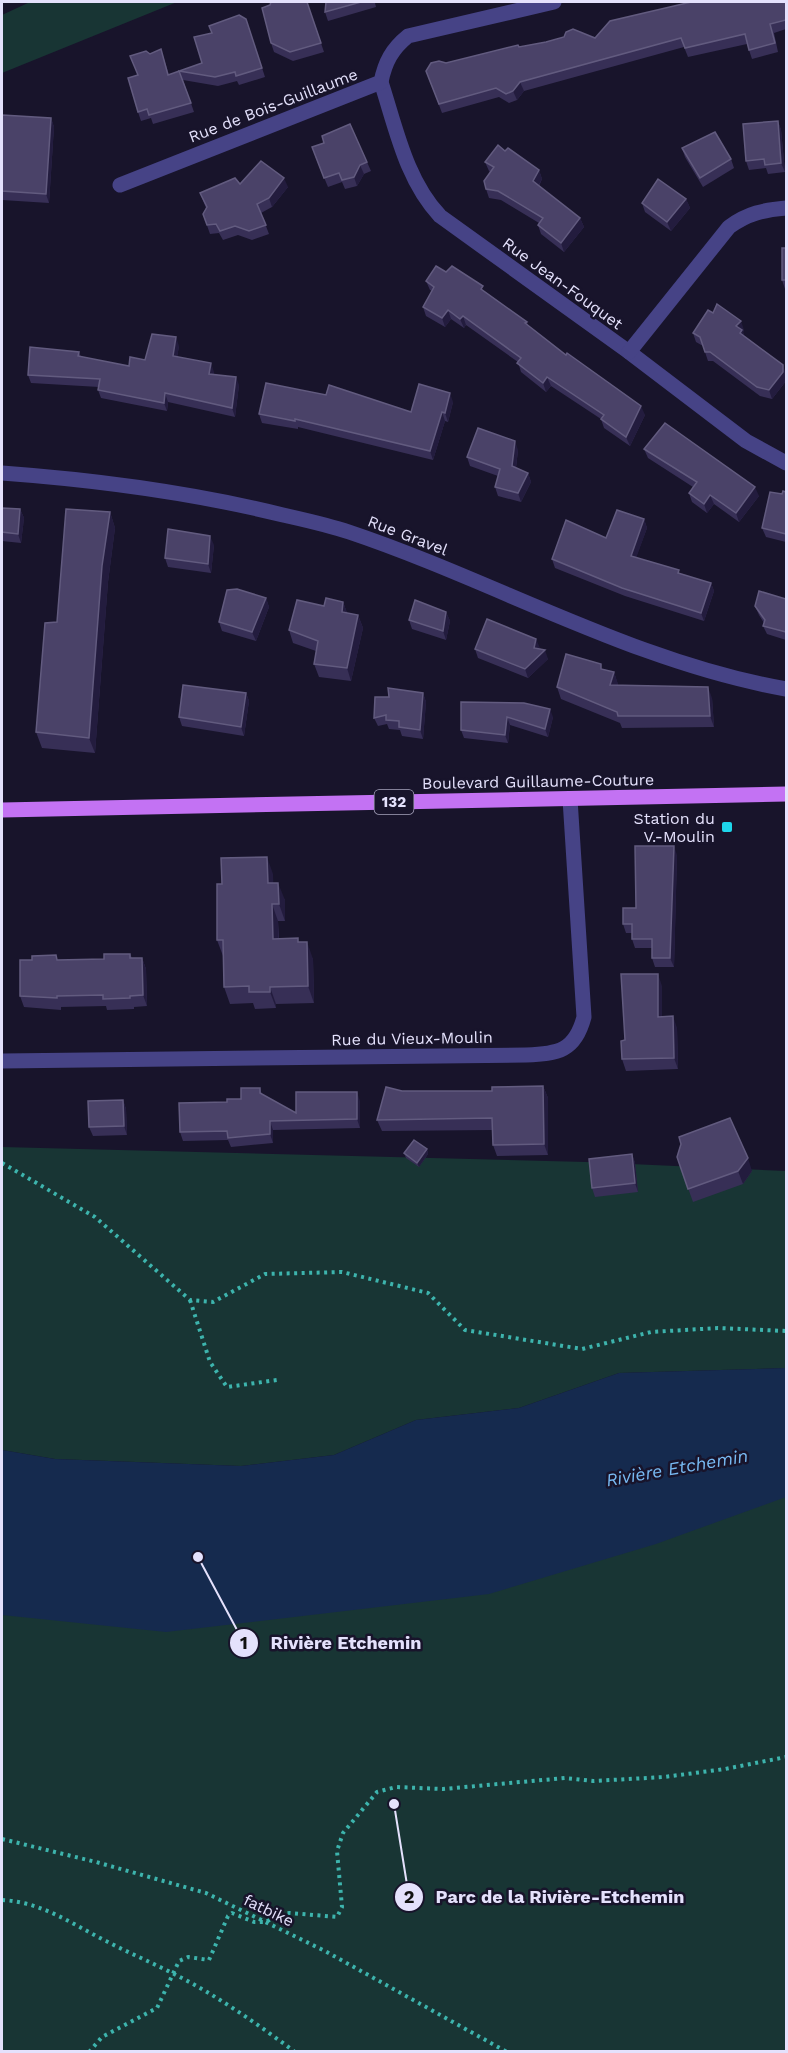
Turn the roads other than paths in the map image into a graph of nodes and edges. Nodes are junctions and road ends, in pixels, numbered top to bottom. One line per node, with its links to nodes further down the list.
1 (554, 2): 2 (street, Rue de Bois-Guillaume)
2 (381, 82): 3 (street, Rue de Bois-Guillaume); 5 (street, Rue Jean-Fouquet)
3 (120, 185)
4 (786, 208): 5 (street)
5 (629, 352): 6 (street, Rue Jean-Fouquet)
6 (786, 463)
7 (2, 473): 8 (street, Rue Gravel)
8 (786, 689)
9 (786, 794): 10 (main road, Boulevard Guillaume-Couture / 132)
10 (570, 799): 11 (main road, Boulevard Guillaume-Couture / 132); 12 (street, Rue du Vieux-Moulin)
11 (2, 810)
12 (2, 1061)

